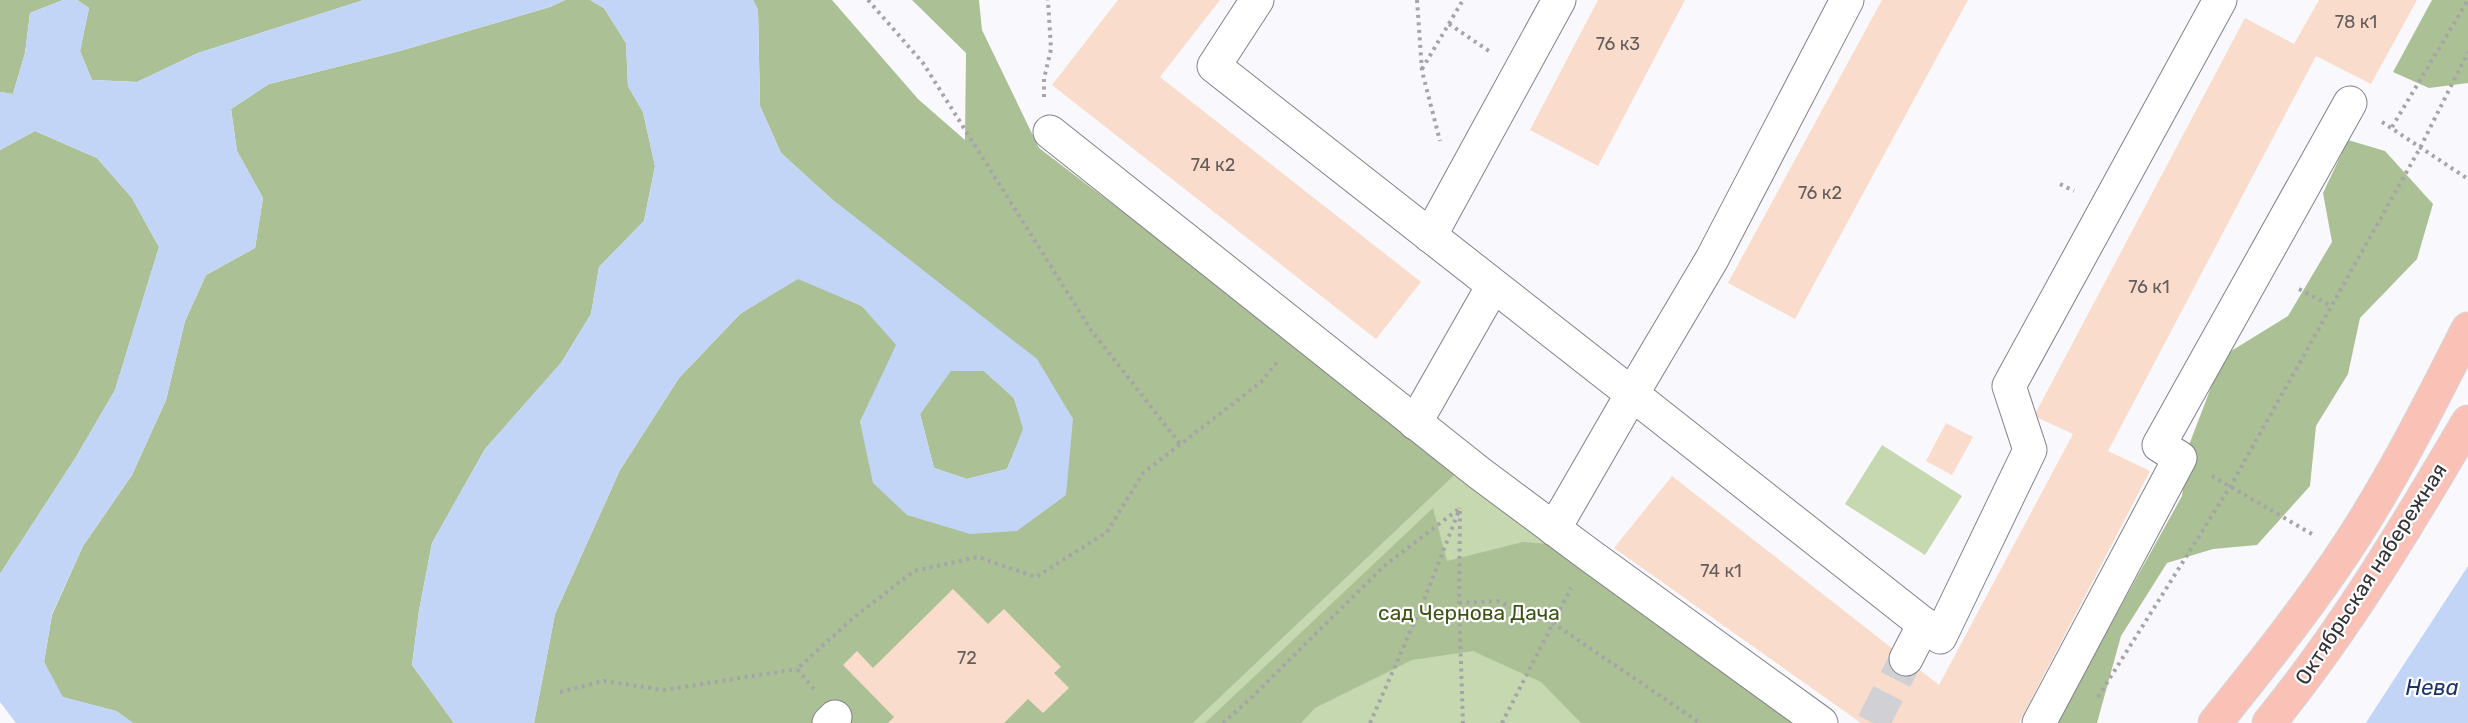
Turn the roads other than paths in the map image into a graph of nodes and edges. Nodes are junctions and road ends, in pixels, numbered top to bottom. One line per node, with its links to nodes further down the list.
1 (1257, 0): 7 (lane)
2 (1559, 0): 7 (lane)
3 (1847, 0): 10 (lane)
4 (2220, 0): 14 (lane)
5 (2350, 104): 17 (lane)
6 (1050, 132): 12 (lane)
7 (1430, 236): 8 (lane)
8 (1493, 286): 10 (lane); 12 (lane)
9 (2468, 329): 18 (main road, Октябрьская набережная)
10 (1632, 394): 13 (lane); 14 (lane)
11 (2468, 422): 19 (main road, Октябрьская набережная)
12 (1415, 423): 13 (lane)
13 (1554, 529): 16 (lane)
14 (1924, 624): 15 (lane)
15 (1906, 659)
16 (1821, 723)
17 (2039, 723)
18 (2215, 723)
19 (2269, 723)

